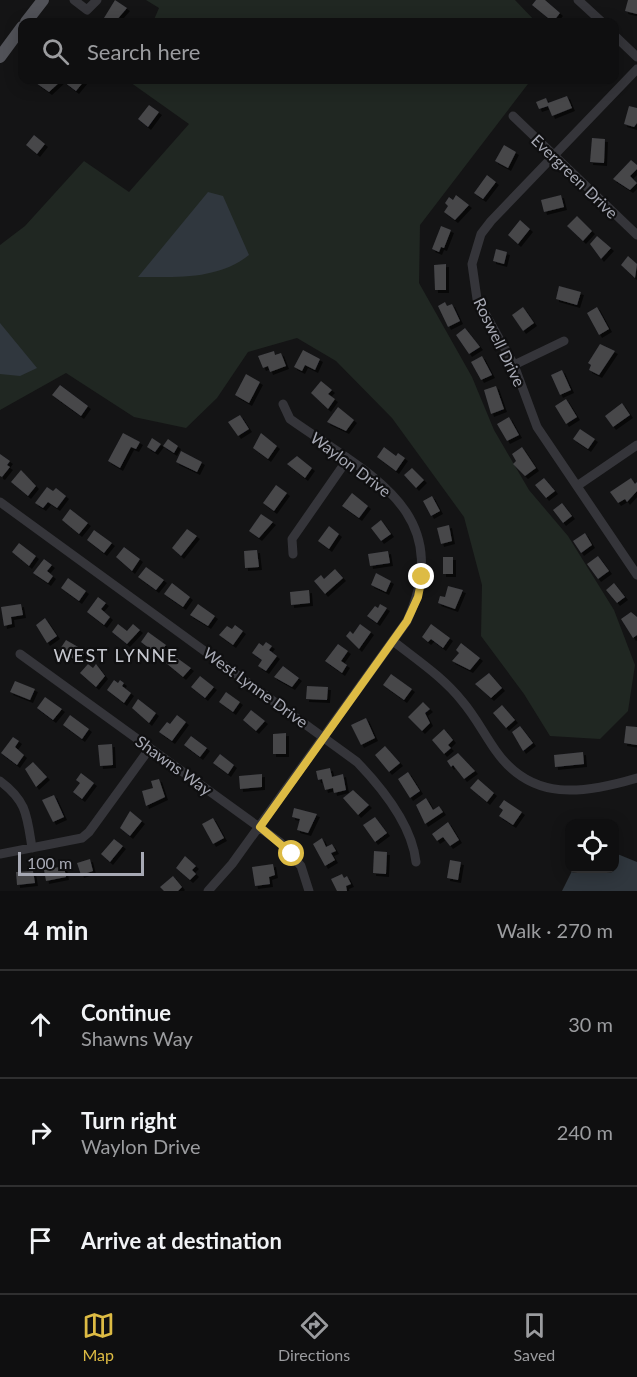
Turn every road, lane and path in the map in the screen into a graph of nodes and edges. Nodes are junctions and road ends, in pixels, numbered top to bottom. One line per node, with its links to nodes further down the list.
1 (42, 0): 5 (main road)
2 (74, 0): 3 (street)
3 (97, 0)
4 (578, 0): 6 (street)
5 (29, 18)
6 (598, 18)
7 (18, 32): 9 (main road)
8 (619, 39): 10 (street)
9 (0, 57)
10 (637, 57)
11 (637, 69): 13 (street, Roswell Drive)
12 (513, 116): 13 (street, Evergreen Drive)
13 (554, 156): 14 (street, Evergreen Drive); 16 (street, Roswell Drive)
14 (637, 235)
15 (564, 341): 16 (street)
16 (514, 365): 20 (street, Roswell Drive)
17 (283, 404): 19 (street, Waylon Drive)
18 (637, 445): 20 (street)
19 (347, 460): 22 (street); 24 (street, Waylon Drive)
20 (577, 486): 23 (street, Roswell Drive)
21 (0, 502): 26 (street, West Lynne Drive)
22 (293, 554)
23 (637, 575)
24 (393, 641): 26 (street, Waylon Drive); 28 (street)
25 (20, 654): 27 (street, Shawns Way)
26 (324, 736): 30 (street, Waylon Drive); 33 (street, West Lynne Drive)
27 (150, 747): 30 (street, Shawns Way); 31 (street)
28 (637, 778)
29 (0, 781): 31 (street)
30 (260, 827): 34 (street, Waylon Drive); 35 (street, Shawns Way)
31 (32, 848): 32 (street)
32 (0, 854)
33 (416, 862)
34 (208, 891)
35 (309, 891)

